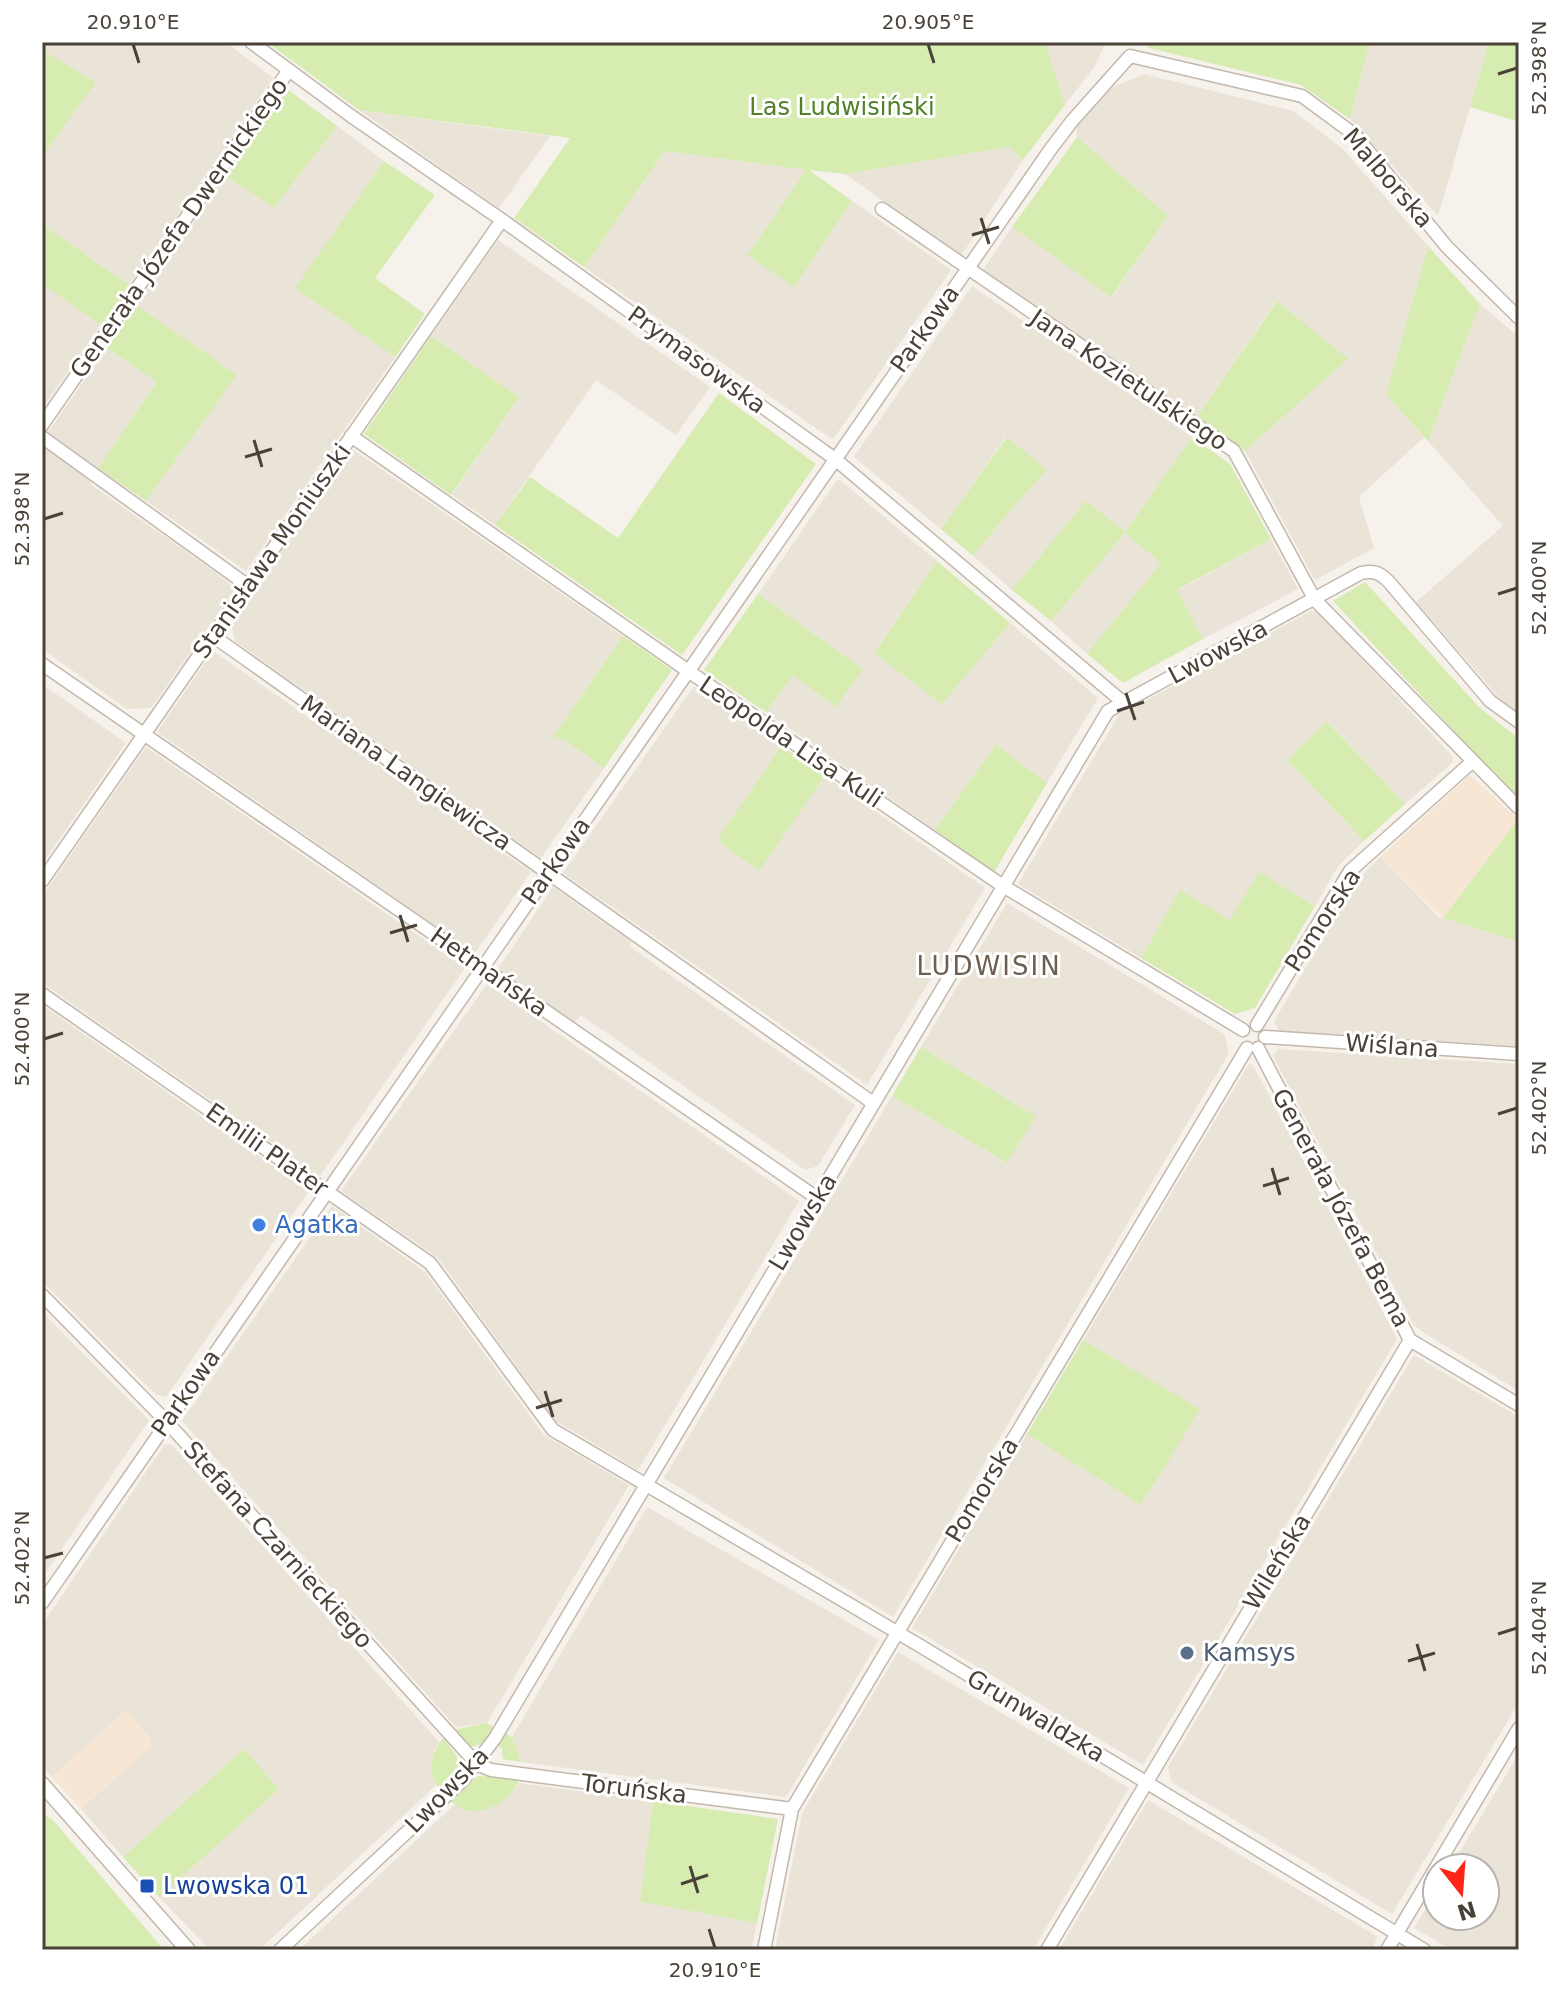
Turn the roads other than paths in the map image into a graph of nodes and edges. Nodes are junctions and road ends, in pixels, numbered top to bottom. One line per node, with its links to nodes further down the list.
1 (251, 42): 4 (street, Prymasowska)
2 (1130, 42): 3 (street)
3 (1130, 56): 7 (street, Parkowa); 8 (street, Malborska)
4 (289, 70): 6 (street, Prymasowska); 9 (street, Generała Józefa Dwernickiego)
5 (882, 209): 7 (street, Jana Kozietulskiego)
6 (502, 220): 10 (street, Stanisława Moniuszki); 12 (street, Prymasowska)
7 (967, 269): 12 (street, Parkowa); 14 (street, Jana Kozietulskiego)
8 (1519, 318)
9 (42, 425)
10 (351, 436): 13 (street, Stanisława Moniuszki); 17 (street, Leopolda Lisa Kuli)
11 (42, 437): 13 (street)
12 (835, 459): 17 (street, Parkowa); 18 (street, Prymasowska)
13 (247, 585): 15 (street, Stanisława Moniuszki)
14 (1315, 600): 18 (street, Lwowska); 19 (street, Lwowska); 21 (street, Jana Kozietulskiego)
15 (213, 636): 20 (street, Stanisława Moniuszki); 23 (street, Mariana Langiewicza)
16 (42, 664): 20 (street, Hetmańska)
17 (688, 671): 23 (street, Parkowa); 25 (street, Leopolda Lisa Kuli)
18 (1124, 703): 25 (street, Lwowska)
19 (1519, 722)
20 (144, 735): 24 (street, Stanisława Moniuszki); 26 (street, Hetmańska)
21 (1473, 761): 22 (street, Jana Kozietulskiego); 28 (street, Pomorska)
22 (1519, 808)
23 (547, 873): 26 (street, Parkowa); 32 (street, Mariana Langiewicza)
24 (42, 881)
25 (1003, 886): 29 (street, Leopolda Lisa Kuli); 32 (street, Lwowska)
26 (482, 968): 33 (street, Parkowa); 34 (street, Hetmańska)
27 (42, 994): 33 (street, Emilii Plater)
28 (1257, 1025): 29 (street); 30 (street, Generała Józefa Bema)
29 (1243, 1030): 30 (street, Generała Józefa Bema)
30 (1257, 1045): 31 (street, Wiślana); 36 (street, Generała Józefa Bema); 41 (street, Pomorska)
31 (1519, 1054)
32 (873, 1103): 34 (street, Lwowska)
33 (327, 1191): 38 (street, Parkowa); 39 (street, Emilii Plater)
34 (817, 1198): 39 (street, Lwowska)
35 (42, 1295): 38 (street, Stefana Czarnieckiego)
36 (1410, 1340): 37 (street, Generała Józefa Bema); 44 (street, Wileńska)
37 (1519, 1405)
38 (166, 1421): 40 (street, Parkowa); 43 (street, Stefana Czarnieckiego)
39 (646, 1485): 41 (street, Grunwaldzka); 43 (street, Lwowska)
40 (42, 1603)
41 (896, 1633): 44 (street, Grunwaldzka); 47 (street, Pomorska)
42 (1519, 1728): 49 (street)
43 (477, 1764): 47 (street, Toruńska); 51 (street, Lwowska)
44 (1146, 1782): 49 (street, Grunwaldzka); 53 (street, Wileńska)
45 (42, 1784): 48 (street)
46 (42, 1799): 48 (street)
47 (792, 1809): 52 (street, Pomorska)
48 (69, 1815): 50 (street)
49 (1397, 1934): 54 (street); 55 (street, Grunwaldzka)
50 (188, 1950)
51 (280, 1950)
52 (764, 1950)
53 (1047, 1950)
54 (1387, 1950)
55 (1424, 1950)

